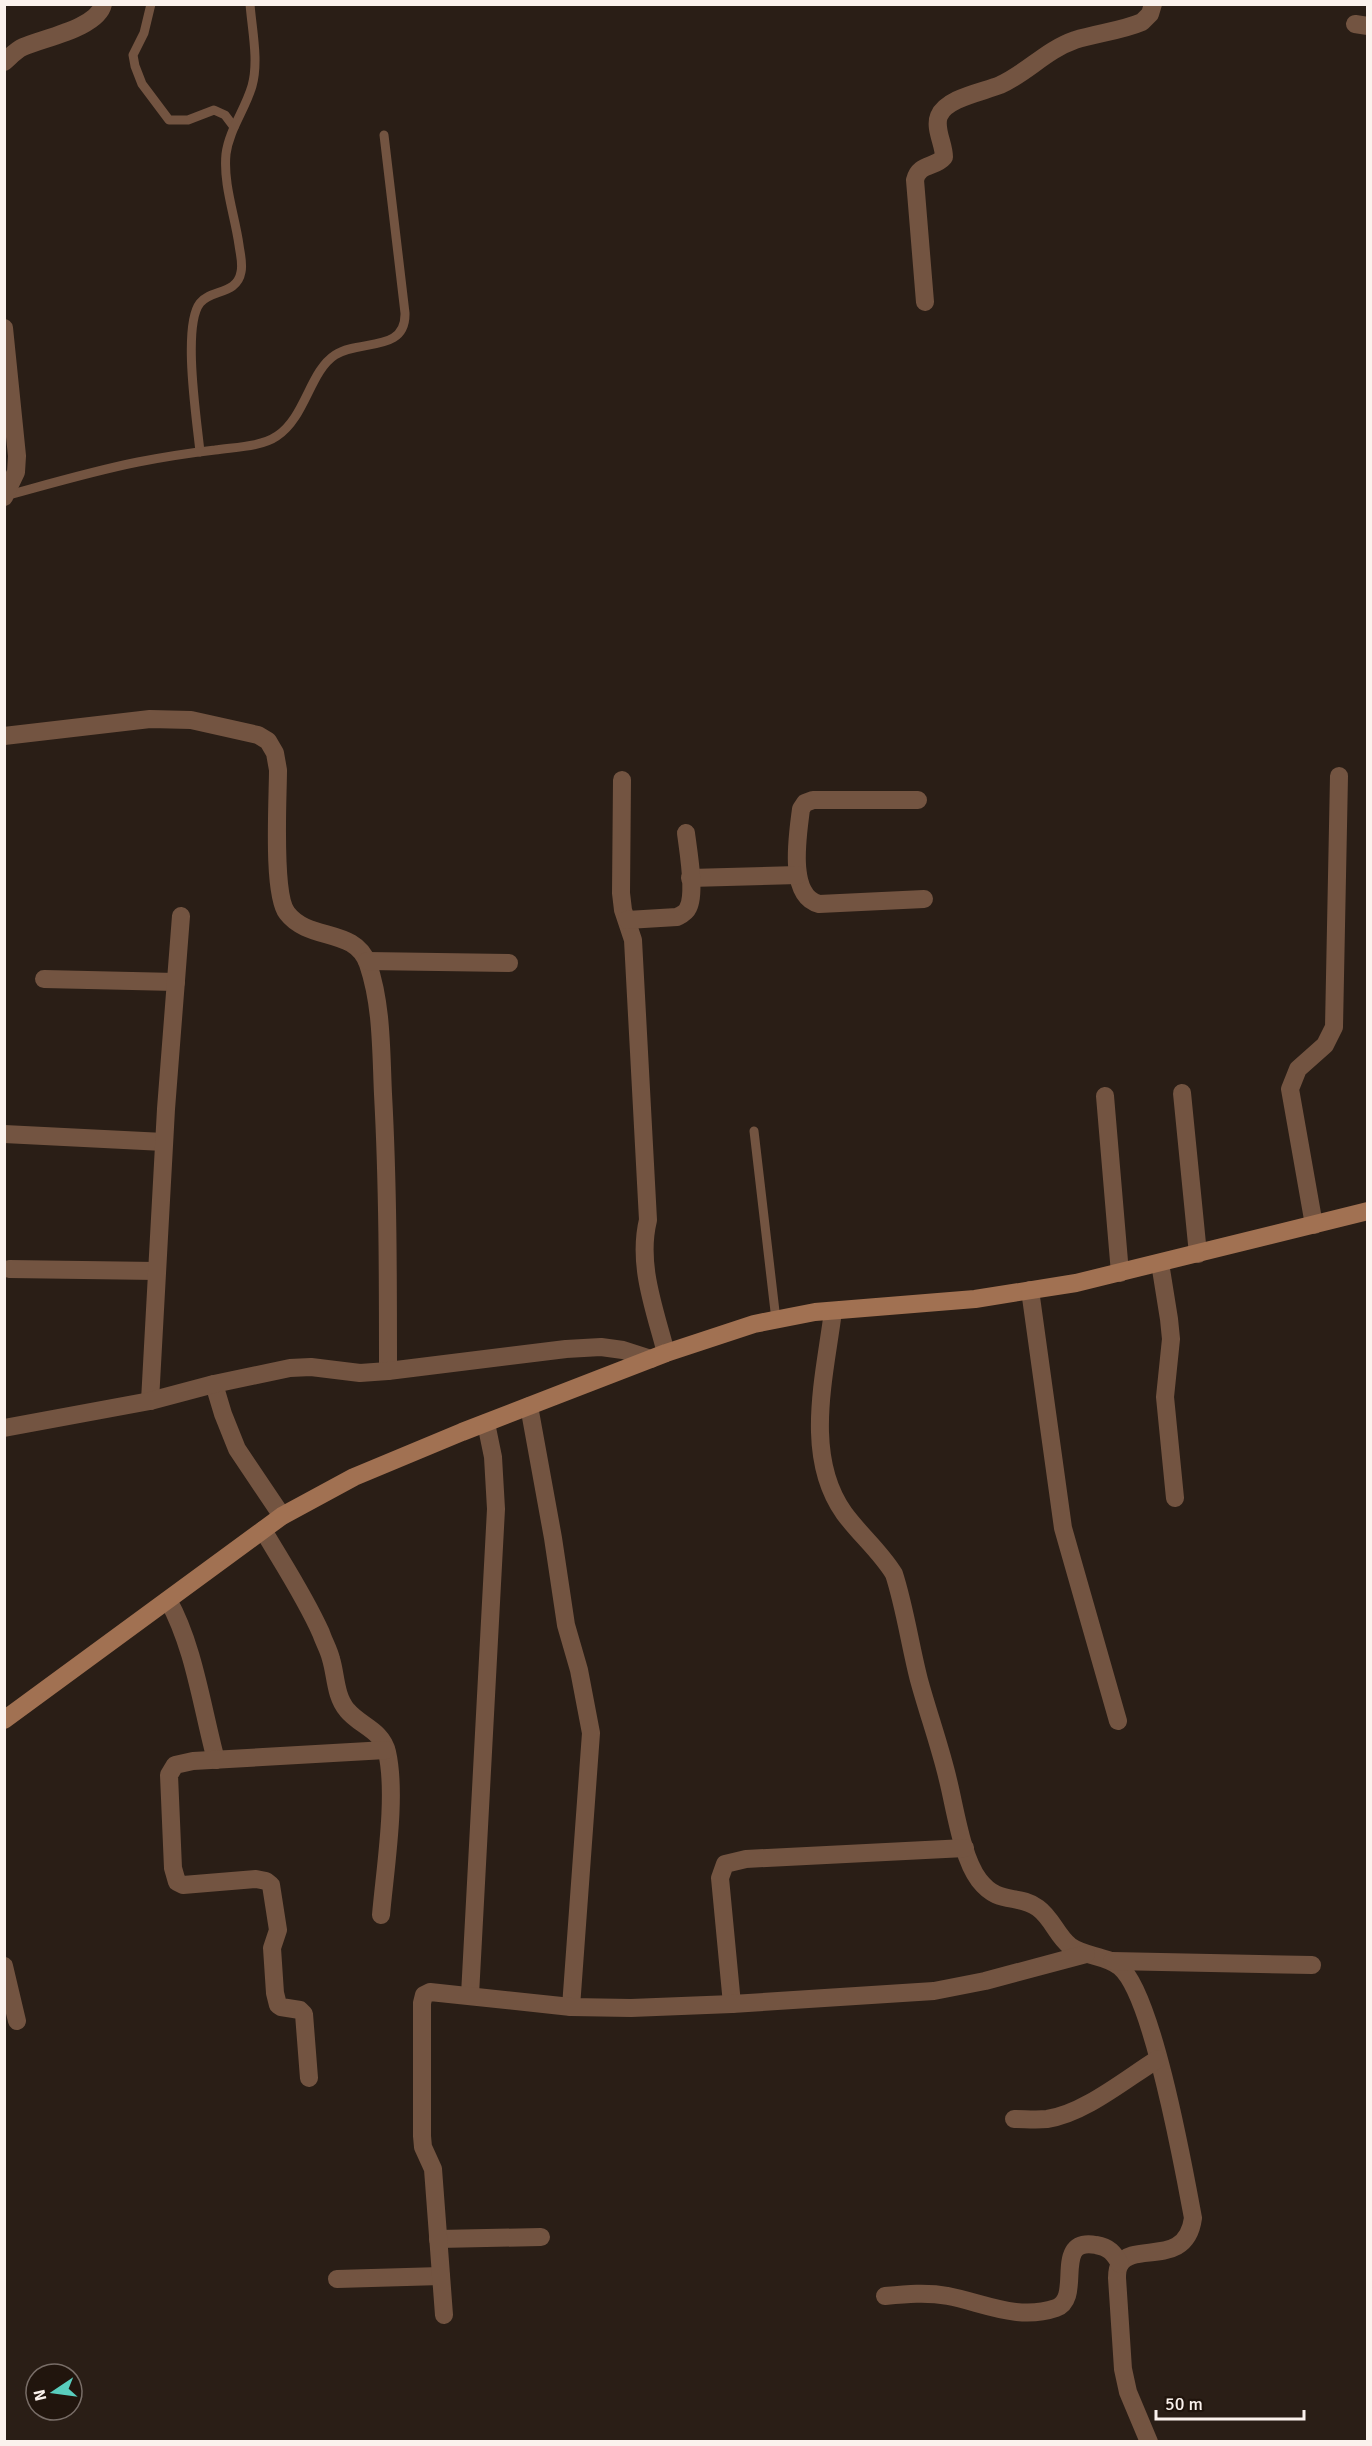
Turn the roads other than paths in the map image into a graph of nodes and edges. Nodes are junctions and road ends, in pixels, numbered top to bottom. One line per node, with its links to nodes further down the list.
1 (103, 4): 5 (street)
2 (151, 4): 6 (lane)
3 (250, 4): 6 (lane)
4 (1153, 4): 8 (street)
5 (4, 62)
6 (234, 127): 10 (lane)
7 (384, 135): 10 (lane)
8 (925, 302)
9 (4, 328): 11 (street)
10 (200, 452): 11 (lane)
11 (5, 497)
12 (4, 736): 22 (street)
13 (1339, 776): 32 (street)
14 (622, 780): 21 (street)
15 (918, 800): 17 (street)
16 (686, 833): 18 (street)
17 (798, 875): 18 (street); 19 (street)
18 (690, 878): 21 (street)
19 (924, 899)
20 (181, 916): 25 (street)
21 (627, 920): 41 (street)
22 (367, 961): 23 (street); 42 (street)
23 (509, 963)
24 (44, 979): 25 (street)
25 (176, 982): 30 (street)
26 (1182, 1093): 33 (street)
27 (1105, 1096): 37 (street)
28 (754, 1131): 40 (lane)
29 (4, 1134): 30 (street)
30 (164, 1142): 36 (street)
31 (1368, 1211): 32 (main road)
32 (1314, 1225): 33 (main road)
33 (1198, 1254): 34 (main road)
34 (1160, 1263): 37 (main road); 48 (street)
35 (9, 1269): 36 (street)
36 (157, 1271): 44 (street)
37 (1120, 1273): 38 (main road)
38 (1030, 1290): 39 (main road); 53 (street)
39 (833, 1311): 40 (main road); 56 (street)
40 (776, 1320): 41 (main road)
41 (658, 1356): 42 (street); 45 (main road)
42 (388, 1371): 43 (street)
43 (214, 1384): 44 (street); 49 (street)
44 (150, 1401): 47 (street)
45 (529, 1406): 46 (main road); 64 (street)
46 (486, 1423): 49 (main road); 62 (street)
47 (4, 1428)
48 (1175, 1498)
49 (282, 1516): 50 (main road)
50 (263, 1530): 51 (main road); 54 (street)
51 (168, 1600): 52 (main road); 55 (street)
52 (4, 1719)
53 (1118, 1721)
54 (387, 1750): 55 (street); 57 (street)
55 (216, 1760): 67 (street)
56 (965, 1848): 58 (street); 63 (street)
57 (381, 1915)
58 (1086, 1954): 59 (street); 63 (street)
59 (1112, 1961): 60 (street); 66 (street)
60 (1312, 1965)
61 (4, 1966): 65 (street)
62 (470, 1995): 64 (street); 70 (street)
63 (732, 2004): 64 (street)
64 (571, 2007)
65 (17, 2021)
66 (1158, 2059): 68 (street); 71 (street)
67 (309, 2078)
68 (1014, 2119)
69 (541, 2237): 70 (street)
70 (438, 2239): 72 (street)
71 (1120, 2264): 74 (street); 76 (street)
72 (441, 2276): 73 (street); 75 (street)
73 (337, 2279)
74 (885, 2296)
75 (444, 2315)
76 (1148, 2441)

